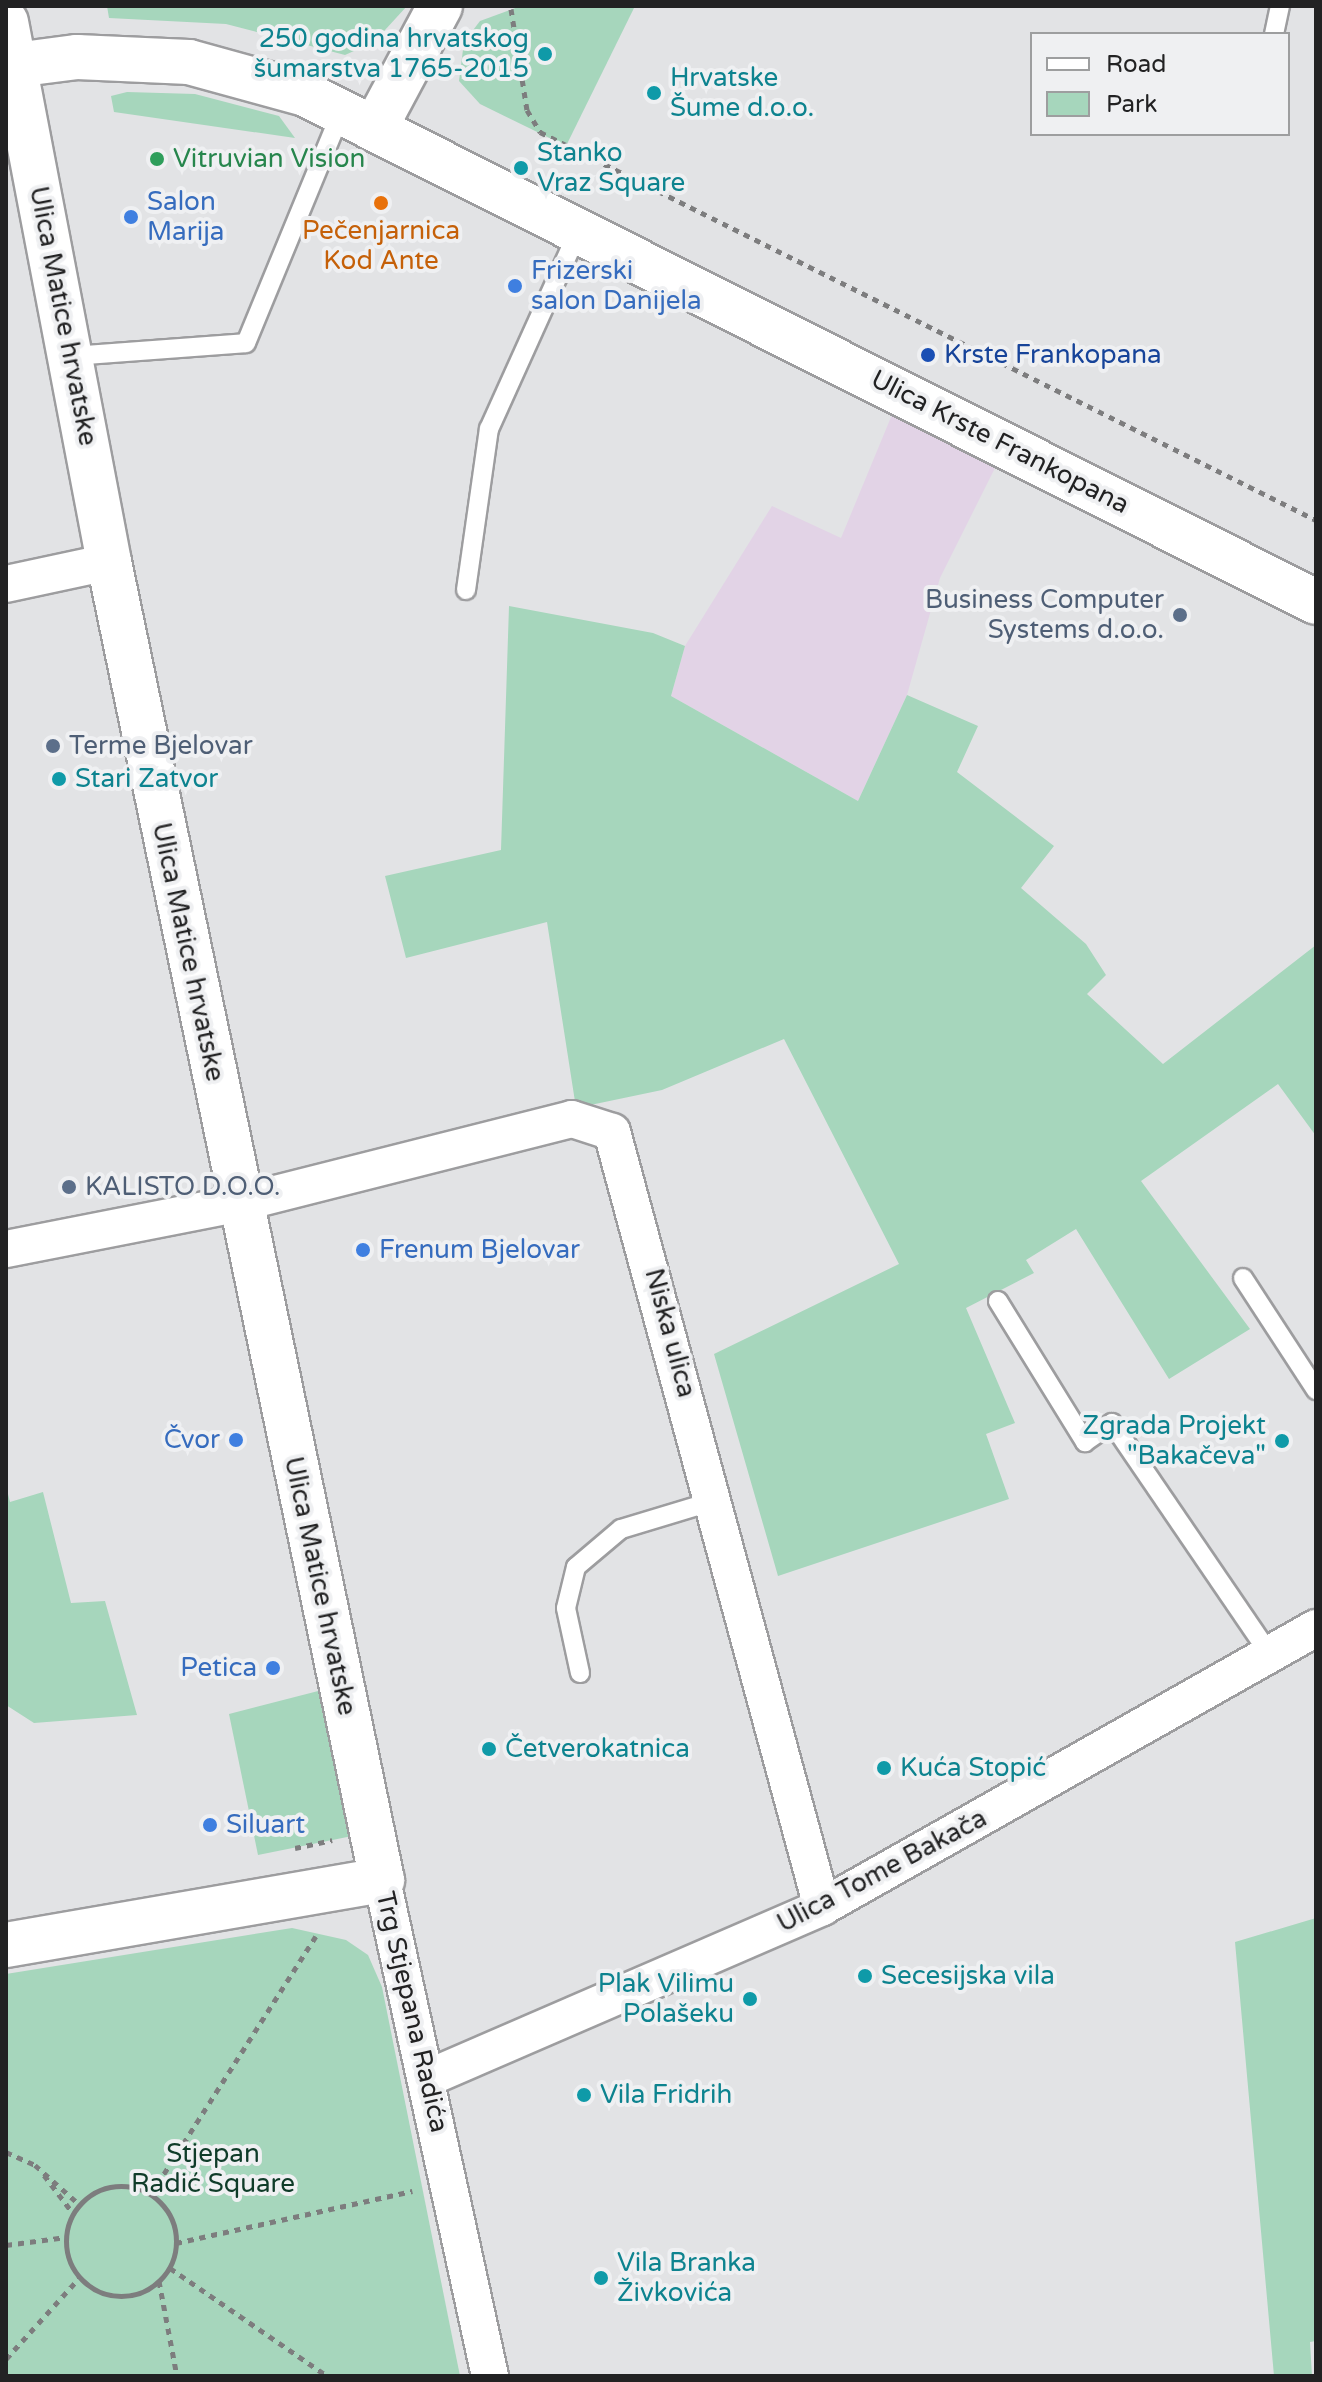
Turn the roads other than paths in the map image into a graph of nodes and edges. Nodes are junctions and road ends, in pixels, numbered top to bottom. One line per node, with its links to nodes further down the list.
1 (440, 6): 6 (main road)
2 (1280, 6): 4 (lane)
3 (6, 22): 5 (main road, Ulica Matice hrvatske)
4 (1274, 32)
5 (10, 66): 6 (main road, Ulica Krste Frankopana); 8 (main road, Ulica Matice hrvatske)
6 (359, 118): 7 (main road, Ulica Krste Frankopana); 8 (lane)
7 (580, 230): 11 (lane); 12 (main road, Ulica Krste Frankopana)
8 (71, 356): 9 (main road, Ulica Matice hrvatske)
9 (109, 562): 10 (street); 13 (main road, Ulica Matice hrvatske)
10 (6, 584)
11 (466, 590)
12 (1316, 602)
13 (240, 1203): 14 (street); 18 (street, Niska ulica); 22 (main road, Ulica Matice hrvatske)
14 (6, 1249)
15 (1243, 1278): 17 (lane)
16 (998, 1301): 20 (lane)
17 (1316, 1390)
18 (714, 1501): 21 (lane); 23 (street, Niska ulica)
19 (1316, 1628): 20 (street, Ulica Tome Bakača)
20 (1270, 1655): 23 (street, Ulica Tome Bakača)
21 (580, 1673)
22 (382, 1880): 24 (main road, Trg Stjepana Radića); 25 (street, Trg Stjepana Radića)
23 (822, 1907): 25 (street, Ulica Tome Bakača)
24 (6, 1945)
25 (430, 2077): 26 (street, Trg Stjepana Radića)
26 (490, 2376)

